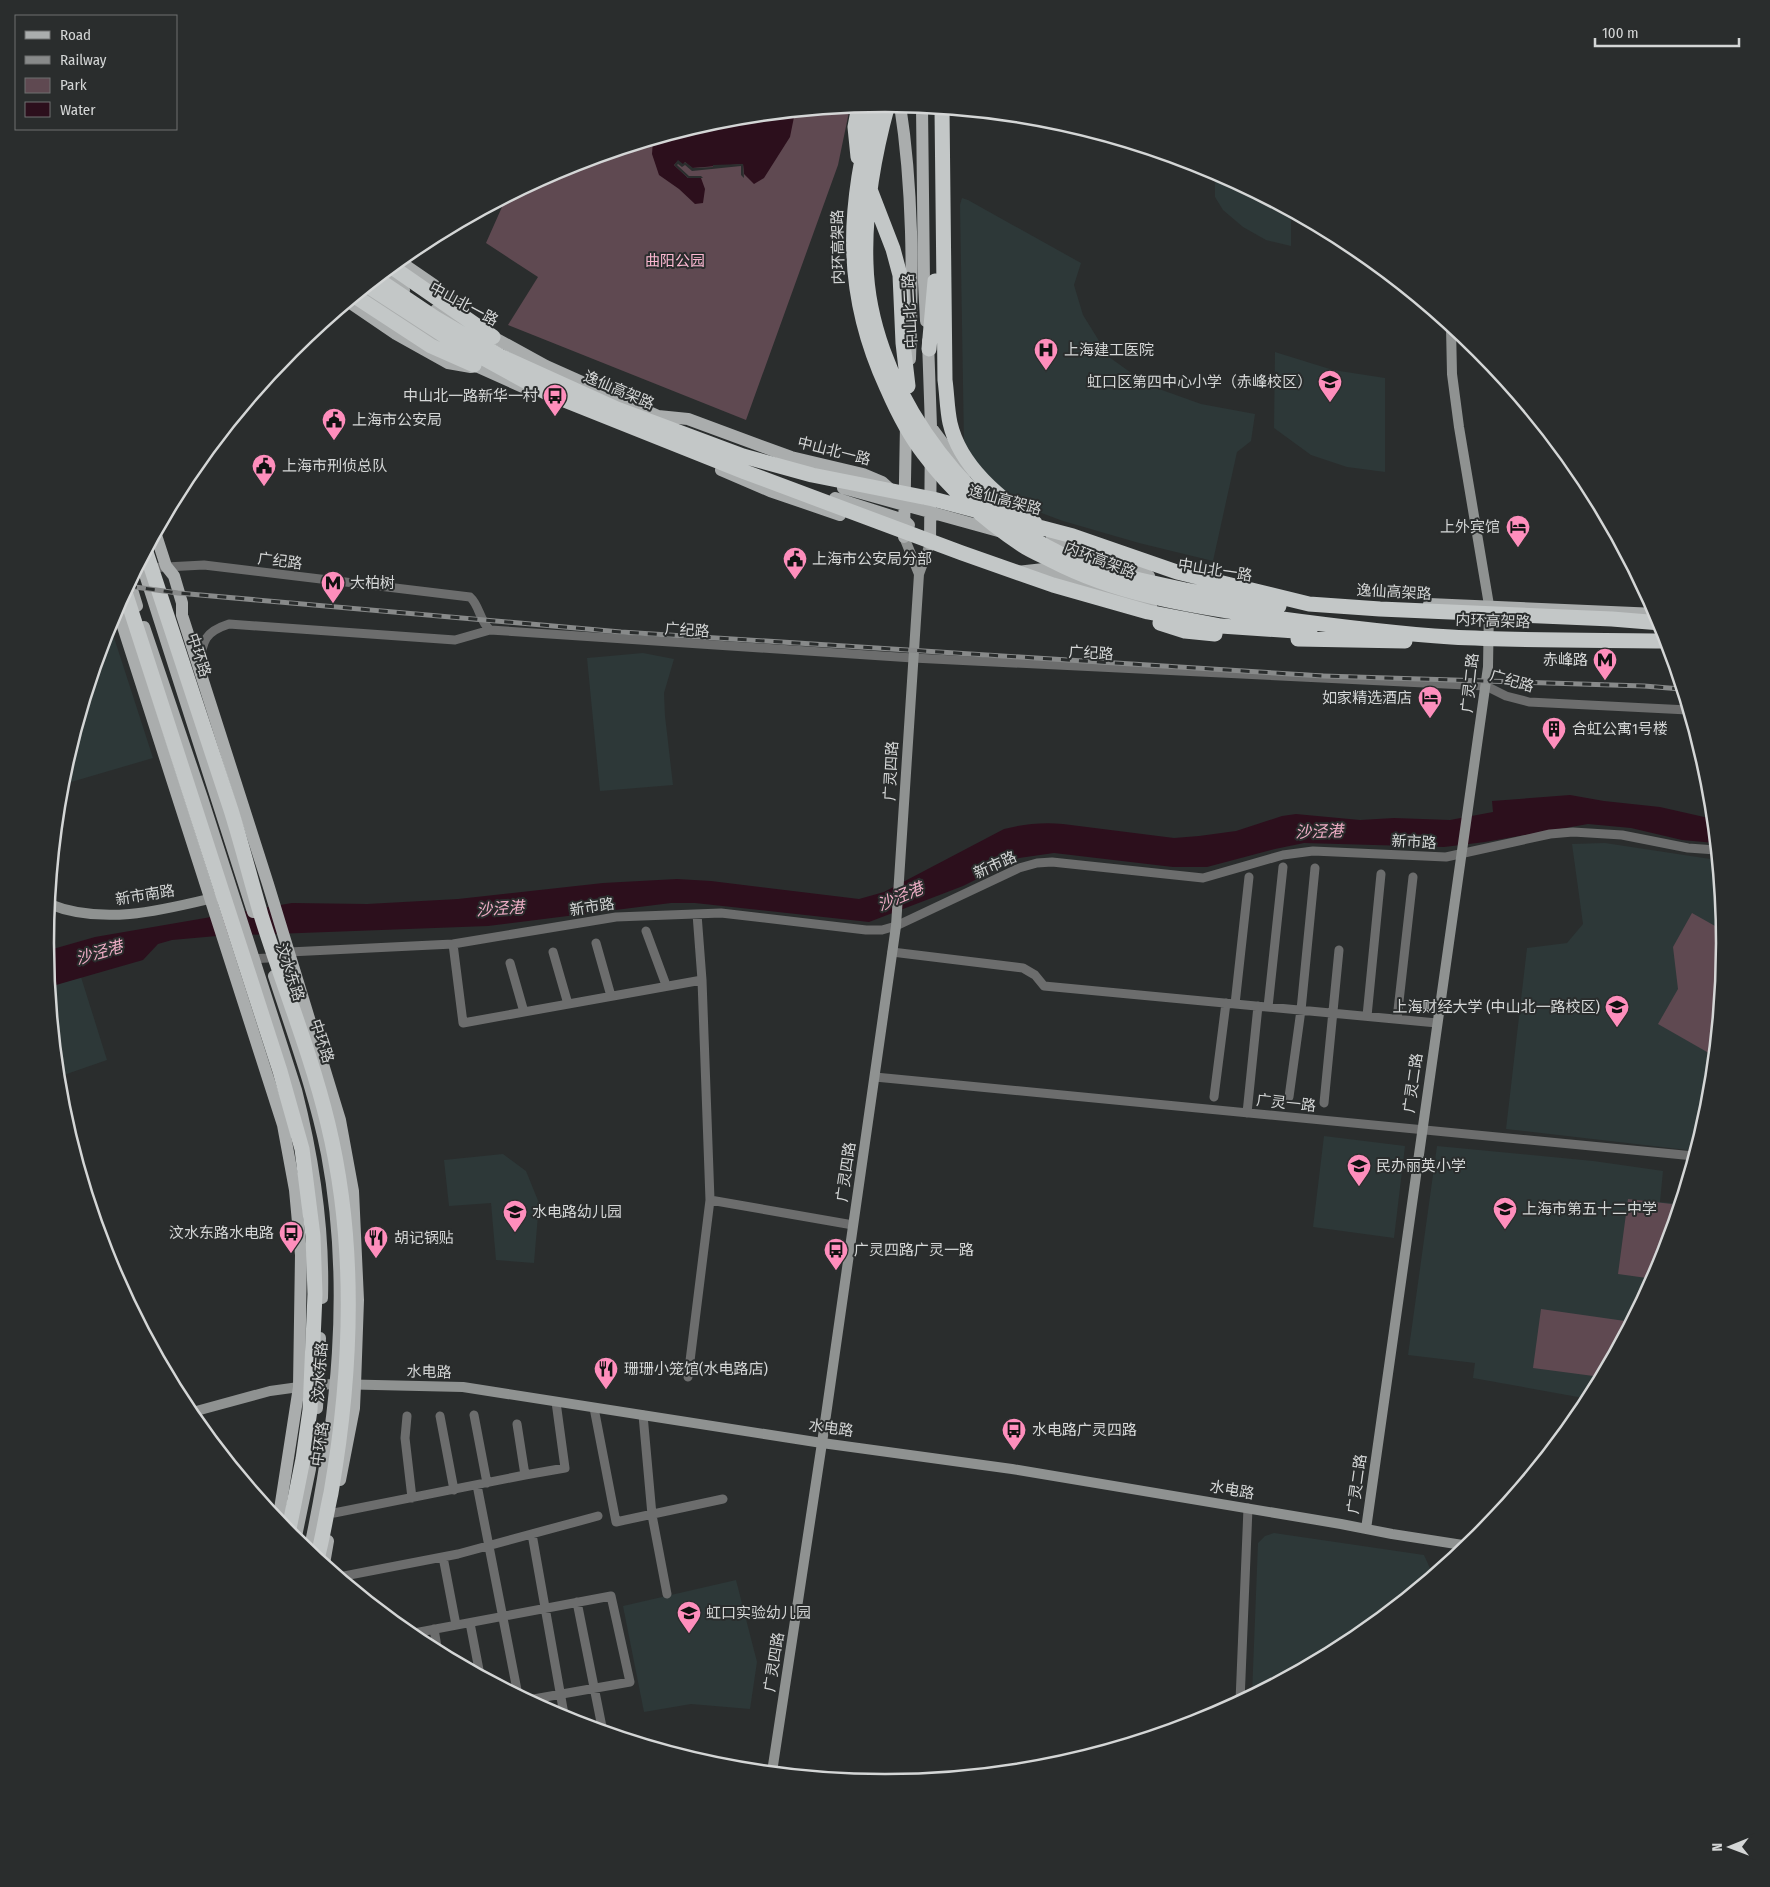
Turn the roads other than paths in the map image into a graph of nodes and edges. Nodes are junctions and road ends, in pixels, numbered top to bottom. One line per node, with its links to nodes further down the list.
1 (873, 112): 46 (highway, 内环高架路)
2 (886, 112): 37 (highway, 内环高架路)
3 (858, 113): 20 (highway)
4 (901, 113): 20 (main road, 中山北二路)
5 (922, 113): 18 (main road, 中山北二路)
6 (934, 114): 18 (highway)
7 (942, 114): 37 (highway)
8 (405, 265): 17 (main road)
9 (397, 271): 17 (highway)
10 (389, 277): 17 (main road, 中山北一路)
11 (382, 282): 43 (highway, 逸仙高架路)
12 (373, 289): 46 (highway, 逸仙高架路)
13 (367, 294): 19 (main road)
14 (360, 300): 19 (highway)
15 (354, 305): 19 (main road)
16 (1451, 336): 40 (main road)
17 (493, 337): 21 (main road, 中山北一路)
18 (928, 349): 22 (main road, 中山北二路)
19 (478, 367): 23 (main road)
20 (908, 386): 24 (main road, 中山北二路)
21 (658, 416): 24 (main road); 24 (main road, 中山北一路)
22 (931, 427): 26 (main road, 中山北二路); 37 (main road)
23 (725, 472): 25 (main road); 28 (main road)
24 (904, 504): 26 (main road, 中山北一路); 27 (main road, 中山北二路)
25 (867, 509): 27 (main road); 28 (main road)
26 (931, 512): 30 (main road, 中山北二路); 37 (main road, 中山北一路)
27 (904, 520): 28 (main road, 中山北二路); 30 (main road)
28 (900, 535): 30 (main road); 35 (main road, 广灵四路)
29 (158, 541): 32 (main road, 汶水东路)
30 (930, 544): 35 (main road, 广灵四路); 36 (main road)
31 (148, 559): 140 (highway, 中环路)
32 (166, 566): 33 (street); 45 (street, 广纪路); 52 (main road, 汶水东路)
33 (144, 567)
34 (141, 571): 55 (main road, 汶水东路)
35 (919, 574): 51 (main road, 广灵四路)
36 (1006, 574): 47 (highway); 48 (main road)
37 (1148, 579): 40 (main road, 中山北一路); 44 (highway, 内环高架路)
38 (133, 590): 56 (main road, 汶水东路)
39 (128, 601): 133 (highway, 中环路)
40 (1489, 605): 41 (main road, 中山北一路); 48 (main road)
41 (1648, 614)
42 (120, 618): 58 (main road, 汶水东路)
43 (1652, 622)
44 (1654, 627)
45 (490, 630): 51 (street, 广纪路); 52 (street, 广纪路)
46 (1449, 637): 47 (highway, 内环高架路)
47 (1519, 640): 49 (highway, 内环高架路)
48 (1489, 641): 50 (main road); 53 (main road, 广灵二路)
49 (1659, 641)
50 (1661, 647)
51 (913, 658): 53 (street, 广纪路); 72 (main road, 广灵四路)
52 (199, 665): 57 (main road, 汶水东路)
53 (1486, 686): 54 (street, 广纪路); 59 (main road, 广灵二路)
54 (1682, 710)
55 (216, 794): 57 (main road); 67 (main road, 汶水东路)
56 (202, 798): 58 (main road); 68 (main road, 汶水东路)
57 (248, 819): 66 (main road, 汶水东路)
58 (190, 839): 69 (main road, 汶水东路)
59 (1462, 850): 60 (street, 新市路); 72 (street, 新市路); 95 (main road, 广灵二路)
60 (1710, 850)
61 (1283, 867): 89 (street)
62 (1315, 868): 90 (street)
63 (1381, 874): 93 (street)
64 (1249, 877): 87 (street)
65 (1413, 877): 94 (street)
66 (268, 884): 67 (main road, 新市南路); 77 (main road, 汶水东路)
67 (246, 889): 68 (main road, 新市南路); 80 (main road, 汶水东路)
68 (232, 893): 69 (main road, 新市南路); 82 (main road, 汶水东路)
69 (209, 899): 70 (main road, 新市南路); 81 (main road, 汶水东路)
70 (55, 906)
71 (698, 914): 72 (street, 新市路); 75 (street, 新市路); 84 (street)
72 (896, 922): 79 (main road, 广灵四路)
73 (646, 930): 85 (street)
74 (596, 943): 86 (street)
75 (453, 944): 77 (street, 新市路); 91 (street)
76 (1339, 950): 92 (street)
77 (289, 952): 80 (street, 新市路); 105 (main road, 汶水东路)
78 (553, 952): 88 (street)
79 (892, 952): 87 (street); 96 (main road, 广灵四路)
80 (268, 958): 82 (street, 新市路); 102 (main road, 汶水东路)
81 (230, 959): 82 (street, 新市路); 103 (main road, 汶水东路)
82 (253, 959): 106 (main road, 汶水东路)
83 (510, 963): 91 (street)
84 (702, 980): 85 (street); 107 (street)
85 (666, 986): 86 (street)
86 (612, 996): 88 (street)
87 (1230, 1003): 89 (street); 97 (street)
88 (568, 1004): 91 (street)
89 (1263, 1006): 90 (street); 100 (street)
90 (1301, 1010): 92 (street); 98 (street)
91 (524, 1012)
92 (1334, 1013): 93 (street); 99 (street)
93 (1367, 1016): 94 (street)
94 (1397, 1019): 95 (street)
95 (1437, 1023): 101 (main road, 广灵二路)
96 (875, 1077): 100 (street, 广灵一路); 108 (main road, 广灵四路)
97 (1214, 1097)
98 (1289, 1097)
99 (1324, 1103)
100 (1247, 1113): 101 (street, 广灵一路)
101 (1422, 1130): 104 (street, 广灵一路); 135 (main road, 广灵二路)
102 (323, 1138): 105 (main road); 110 (main road, 汶水东路)
103 (286, 1145): 106 (main road); 113 (main road, 汶水东路)
104 (1689, 1156)
105 (348, 1165): 112 (main road, 汶水东路)
106 (314, 1178): 111 (main road, 汶水东路)
107 (710, 1200): 108 (street); 109 (street)
108 (853, 1225): 122 (main road, 广灵四路)
109 (688, 1377)
110 (336, 1384): 111 (main road, 水电路); 112 (main road, 水电路); 137 (main road, 汶水东路)
111 (319, 1385): 113 (main road, 水电路); 134 (main road, 汶水东路)
112 (356, 1385): 114 (main road, 水电路); 130 (main road, 汶水东路)
113 (299, 1387): 116 (main road, 水电路); 129 (main road, 汶水东路)
114 (556, 1402): 115 (main road, 水电路); 123 (street)
115 (594, 1408): 118 (main road, 水电路); 131 (street)
116 (198, 1411)
117 (474, 1414): 124 (street)
118 (643, 1415): 122 (main road, 水电路); 131 (street)
119 (407, 1416): 126 (street)
120 (440, 1416): 125 (street)
121 (518, 1424): 123 (street)
122 (822, 1443): 128 (main road, 水电路); 161 (main road, 广灵四路)
123 (525, 1475): 124 (street)
124 (482, 1484): 125 (street); 139 (street)
125 (454, 1490): 126 (street)
126 (412, 1498): 130 (street)
127 (723, 1499): 131 (street)
128 (1248, 1508): 135 (main road, 水电路); 157 (street)
129 (279, 1513)
130 (334, 1513): 141 (main road, 汶水东路)
131 (652, 1515): 144 (street)
132 (598, 1516): 136 (street)
133 (293, 1526)
134 (293, 1527)
135 (1366, 1529): 138 (main road, 水电路)
136 (532, 1534): 139 (street); 146 (street)
137 (311, 1544)
138 (1459, 1544)
139 (489, 1546): 142 (street); 147 (street)
140 (319, 1552)
141 (325, 1557)
142 (443, 1557): 143 (street); 149 (street)
143 (346, 1576)
144 (667, 1594)
145 (578, 1602): 146 (street); 154 (street); 154 (street)
146 (545, 1608): 147 (street); 156 (street)
147 (502, 1616): 148 (street); 155 (street)
148 (470, 1623): 149 (street); 153 (street)
149 (456, 1625): 150 (street)
150 (434, 1630): 151 (street); 152 (street)
151 (419, 1632)
152 (436, 1643)
153 (479, 1668)
154 (595, 1688): 156 (street); 160 (street)
155 (517, 1689)
156 (560, 1695): 158 (street); 159 (street)
157 (1240, 1695)
158 (538, 1698)
159 (563, 1709)
160 (602, 1725)
161 (773, 1767)

